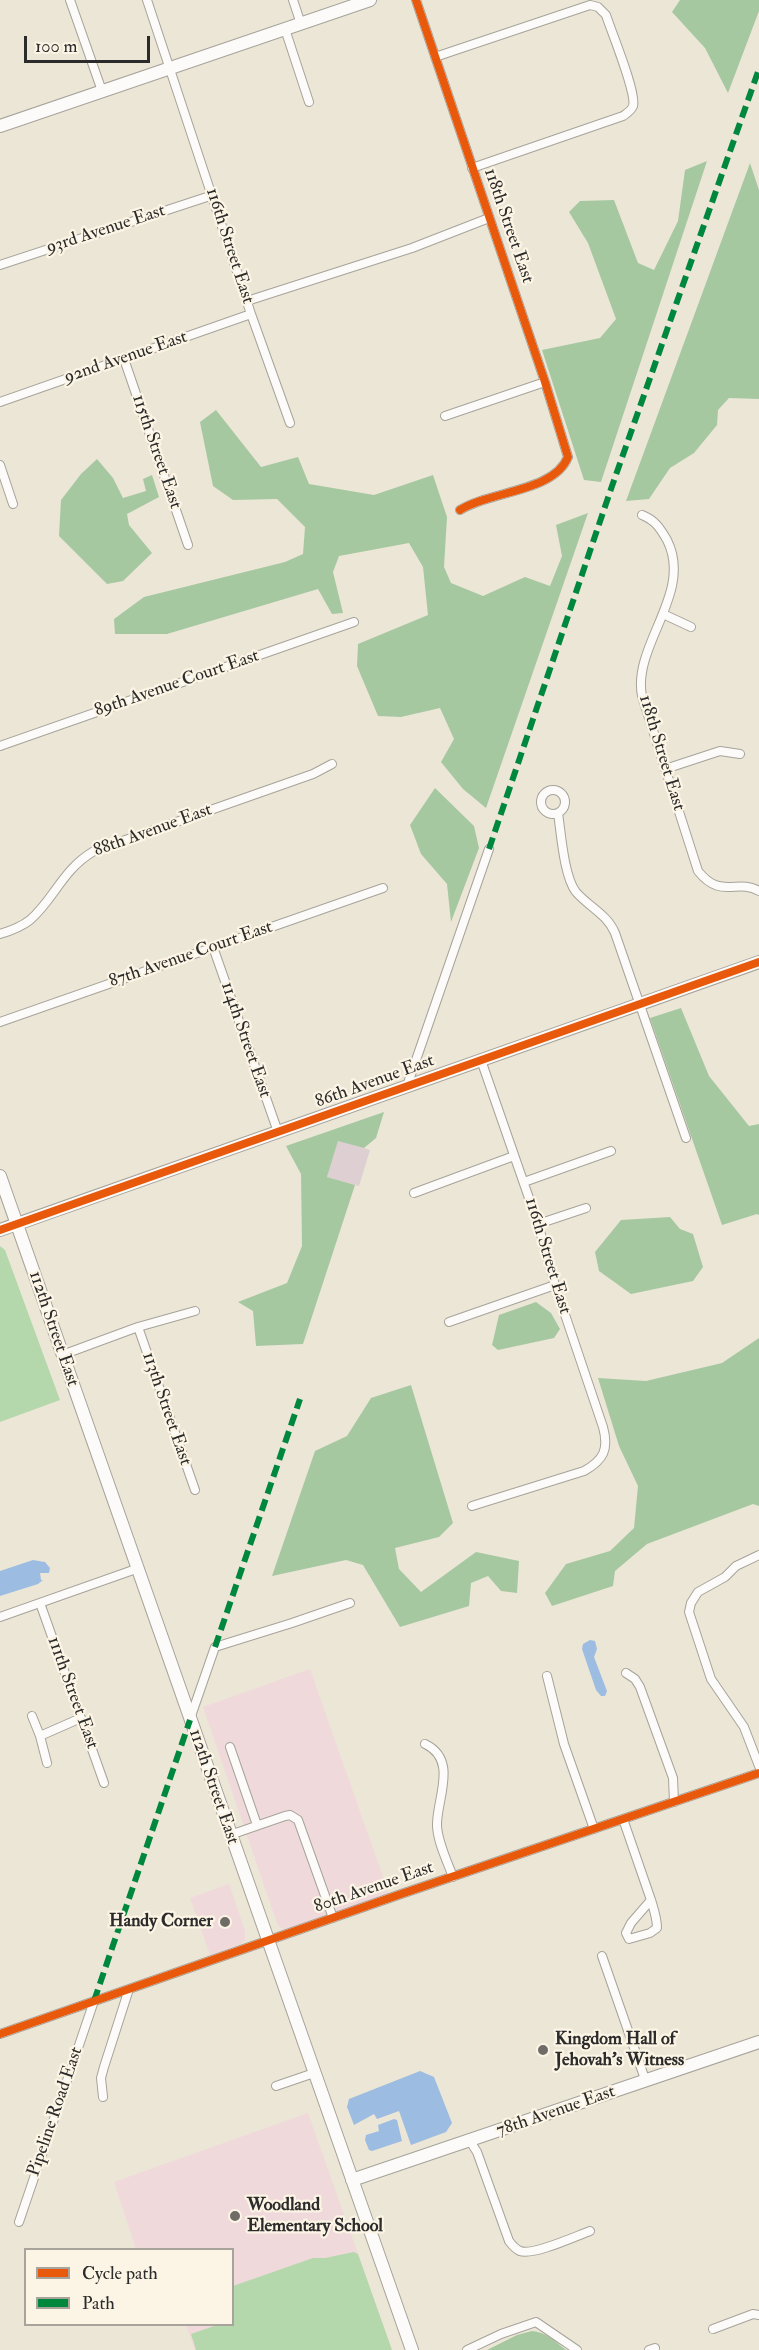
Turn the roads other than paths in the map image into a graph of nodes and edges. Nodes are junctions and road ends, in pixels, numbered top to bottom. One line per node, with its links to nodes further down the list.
1 (70, 0): 10 (street)
2 (147, 0): 9 (street, 116th Street East)
3 (293, 0): 6 (street)
4 (370, 0): 6 (main road)
5 (416, 0): 8 (street, 118th Street East)
6 (301, 24): 7 (main road)
7 (285, 29): 9 (main road); 11 (street)
8 (435, 57): 13 (street, 118th Street East); 13 (street)
9 (170, 68): 10 (main road); 14 (street, 116th Street East)
10 (102, 91): 12 (main road)
11 (309, 102)
12 (0, 126)
13 (472, 168): 15 (street, 118th Street East)
14 (213, 195): 16 (street, 93rd Avenue East); 17 (street, 116th Street East)
15 (489, 218): 17 (street); 20 (street, 118th Street East)
16 (0, 265)
17 (247, 301): 18 (street, 116th Street East)
18 (251, 314): 19 (street, 92nd Avenue East); 23 (street, 116th Street East)
19 (124, 359): 21 (street, 92nd Avenue East); 28 (street, 115th Street East)
20 (545, 382): 22 (street); 26 (street, 118th Street East)
21 (0, 402)
22 (445, 416)
23 (290, 423)
24 (0, 465): 25 (street)
25 (13, 504)
26 (460, 510)
27 (642, 515): 29 (street, 118th Street East)
28 (188, 545)
29 (663, 614): 31 (street); 35 (street, 118th Street East)
30 (354, 622): 32 (street, 89th Avenue Court East)
31 (691, 627)
32 (0, 746)
33 (740, 754): 35 (street)
34 (332, 764): 40 (street, 88th Avenue East)
35 (665, 769): 39 (street, 118th Street East)
36 (558, 813): 43 (street)
37 (489, 849): 46 (street)
38 (383, 888): 41 (street, 87th Avenue Court East)
39 (758, 889)
40 (0, 934)
41 (213, 947): 44 (street, 87th Avenue Court East); 47 (street, 114th Street East)
42 (759, 962): 43 (main road, 86th Avenue East)
43 (639, 1004): 45 (main road, 86th Avenue East); 48 (street)
44 (0, 1022)
45 (481, 1060): 46 (main road, 86th Avenue East); 50 (street, 116th Street East)
46 (407, 1086): 47 (main road, 86th Avenue East)
47 (278, 1132): 55 (main road, 86th Avenue East)
48 (686, 1138)
49 (611, 1151): 52 (street)
50 (514, 1156): 52 (street, 116th Street East); 53 (street)
51 (0, 1176): 55 (main road, 112th Street East)
52 (524, 1182): 56 (street, 116th Street East)
53 (414, 1193)
54 (586, 1208): 56 (street)
55 (16, 1224): 57 (main road, 86th Avenue East); 62 (main road, 112th Street East)
56 (538, 1224): 58 (street, 116th Street East)
57 (0, 1230)
58 (555, 1286): 60 (street); 64 (street, 116th Street East)
59 (195, 1311): 61 (street)
60 (449, 1322)
61 (138, 1328): 62 (street); 63 (street, 113th Street East)
62 (62, 1356): 66 (main road, 112th Street East)
63 (195, 1490)
64 (472, 1506)
65 (759, 1555): 79 (street)
66 (136, 1569): 67 (street); 74 (main road, 112th Street East)
67 (40, 1603): 69 (street); 73 (street, 111th Street East)
68 (350, 1603): 74 (street)
69 (0, 1617)
70 (626, 1673): 82 (street)
71 (547, 1676): 85 (street)
72 (32, 1716): 75 (street)
73 (81, 1718): 75 (street); 81 (street, 111th Street East)
74 (190, 1720): 86 (main road, 112th Street East)
75 (40, 1736): 78 (street)
76 (425, 1744): 87 (street)
77 (230, 1747): 84 (street)
78 (47, 1762)
79 (759, 1766)
80 (759, 1773): 82 (street, 80th Avenue East)
81 (104, 1783)
82 (674, 1802): 83 (street, 80th Avenue East)
83 (623, 1819): 85 (street, 80th Avenue East); 88 (street)
84 (257, 1825): 86 (street); 89 (street)
85 (594, 1829): 87 (street, 80th Avenue East)
86 (230, 1835): 90 (main road, 112th Street East)
87 (453, 1877): 89 (street, 80th Avenue East)
88 (651, 1900): 88 (street)
89 (333, 1918): 90 (street, 80th Avenue East)
90 (268, 1942): 92 (street, 80th Avenue East); 96 (main road, 112th Street East)
91 (602, 1956): 97 (street)
92 (129, 1989): 93 (street, 80th Avenue East); 99 (street)
93 (94, 2001): 94 (street, 80th Avenue East); 102 (street, Pipeline Road East)
94 (0, 2034)
95 (759, 2042): 97 (main road, 78th Avenue East)
96 (314, 2073): 98 (street); 101 (main road, 112th Street East)
97 (646, 2082): 100 (main road, 78th Avenue East)
98 (276, 2086)
99 (103, 2097)
100 (470, 2141): 101 (main road, 78th Avenue East); 103 (street)
101 (352, 2180): 106 (main road, 112th Street East)
102 (19, 2222)
103 (590, 2232)
104 (759, 2315): 105 (street)
105 (713, 2329)
106 (412, 2350)
107 (467, 2350): 108 (street)
108 (577, 2350)

